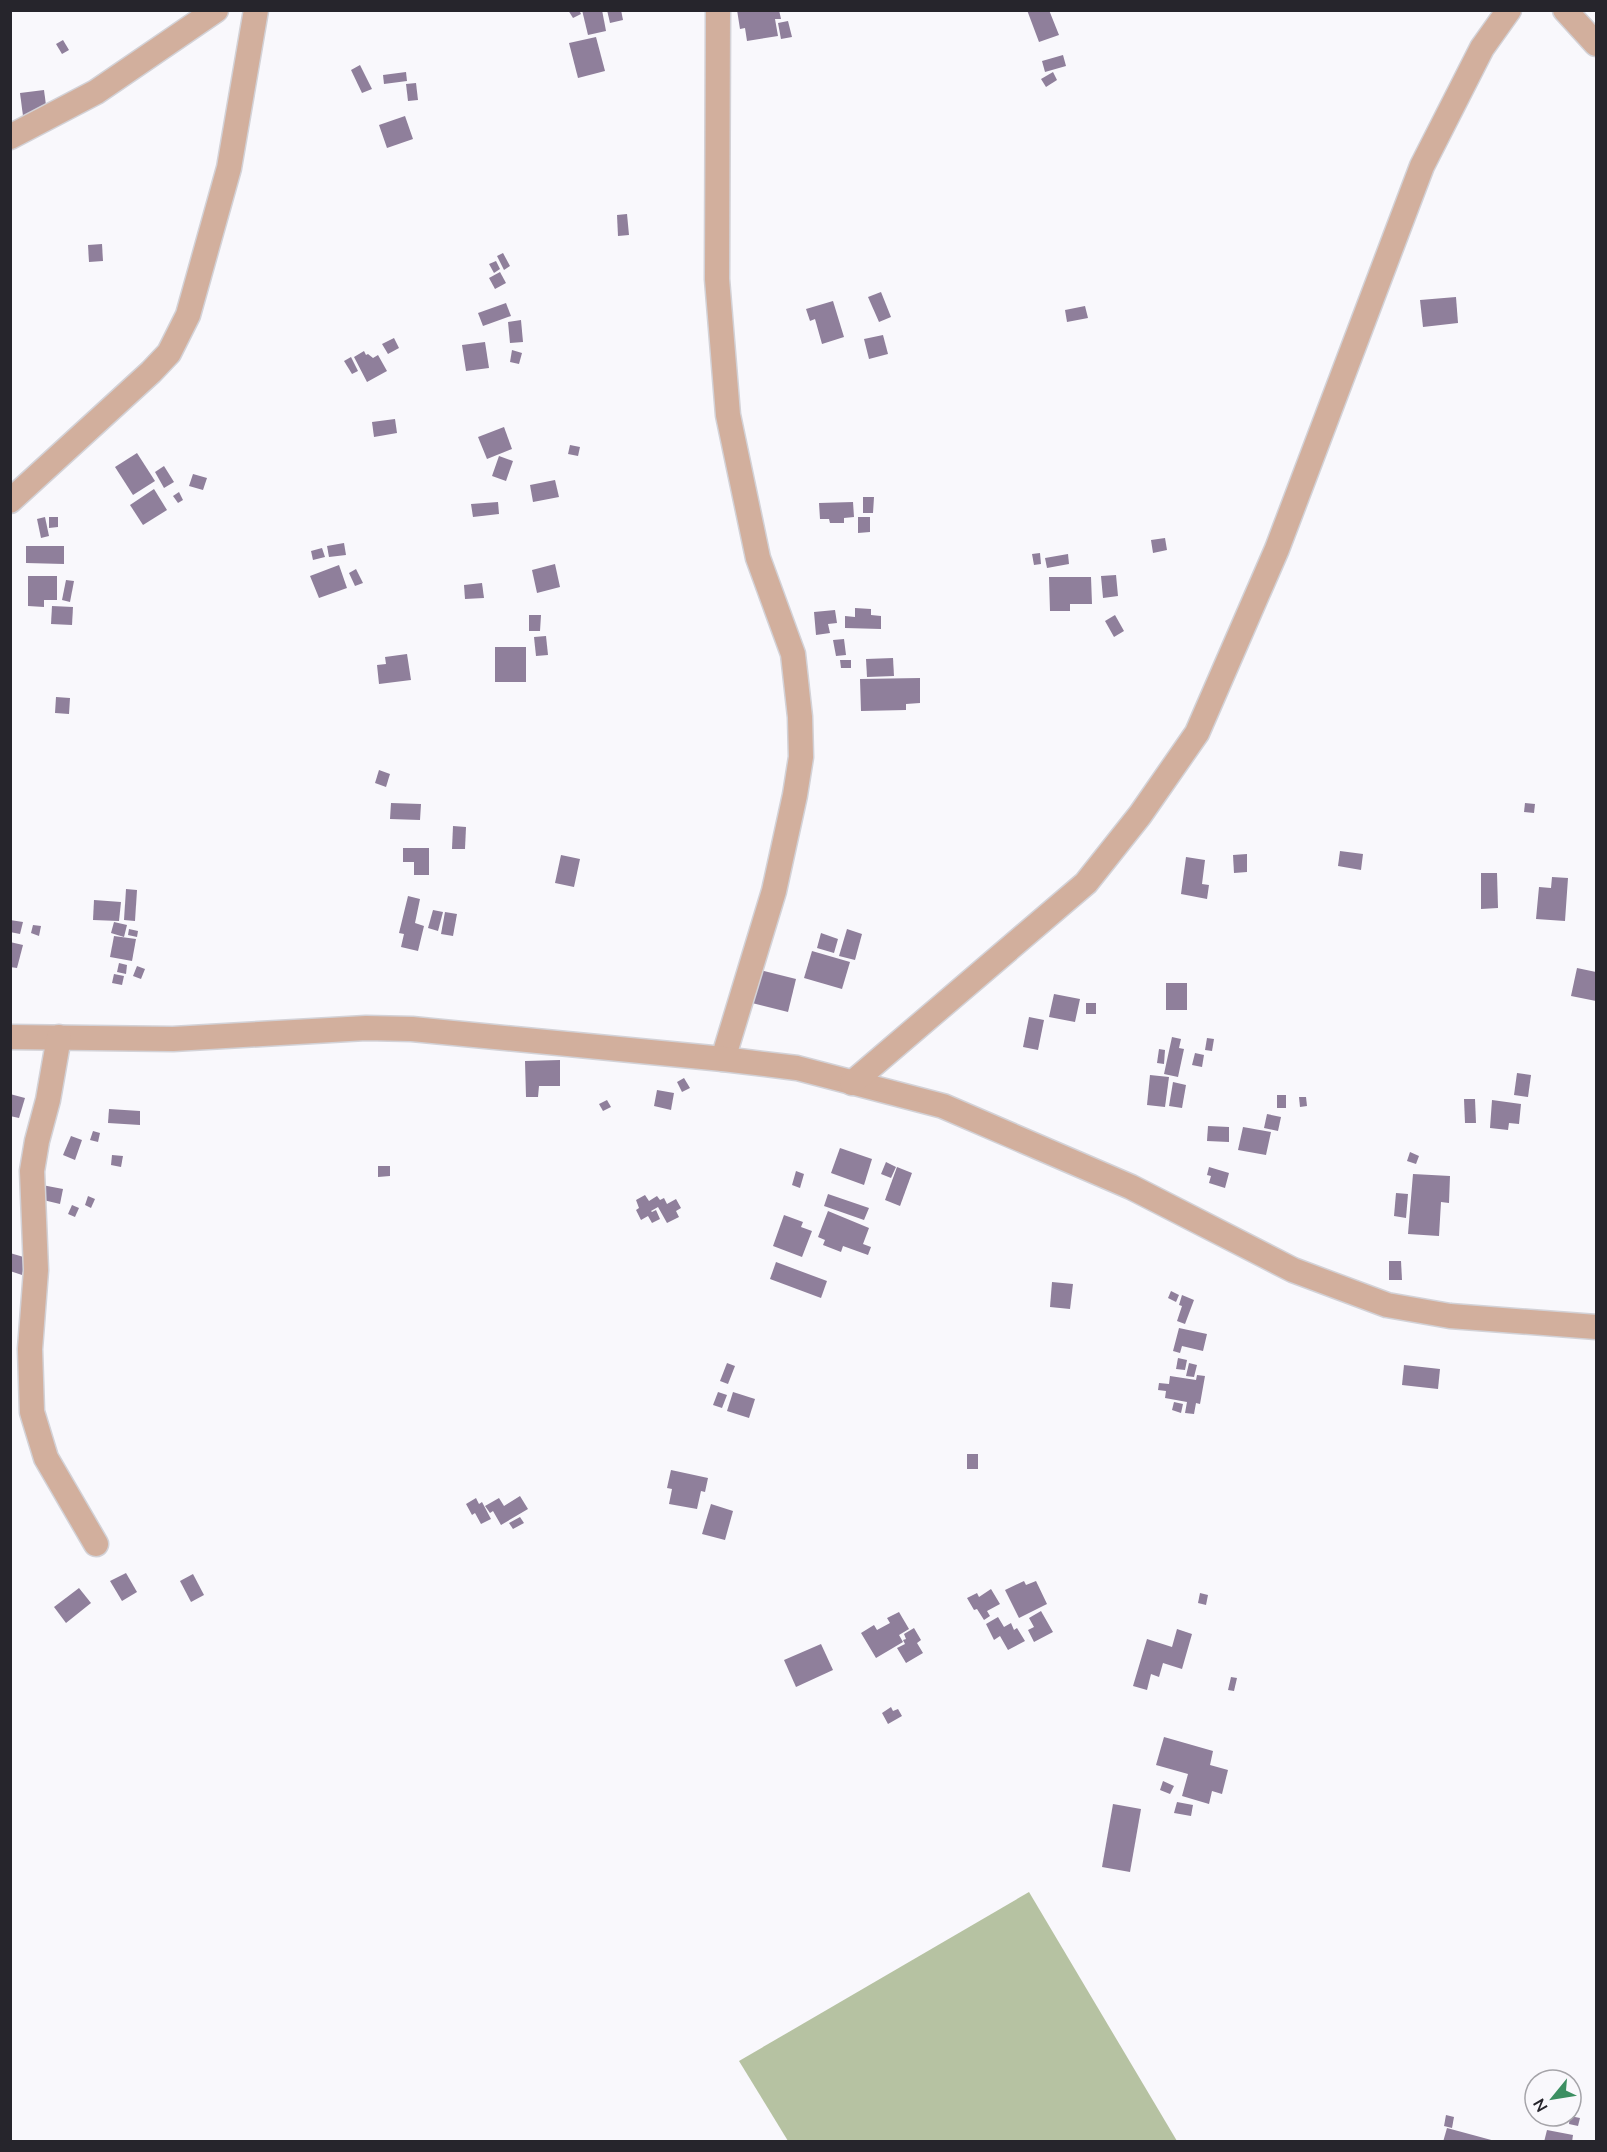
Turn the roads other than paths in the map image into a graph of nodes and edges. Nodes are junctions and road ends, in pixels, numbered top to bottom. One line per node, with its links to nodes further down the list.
1 (216, 10): 7 (street)
2 (256, 10): 8 (street)
3 (718, 10): 11 (street)
4 (1509, 10): 12 (street)
5 (1565, 10): 6 (street)
6 (1596, 44)
7 (10, 137)
8 (10, 501)
9 (10, 1037): 10 (street)
10 (59, 1037): 11 (street); 14 (street)
11 (723, 1059): 12 (street)
12 (852, 1083): 13 (street)
13 (1596, 1327)
14 (96, 1544)

